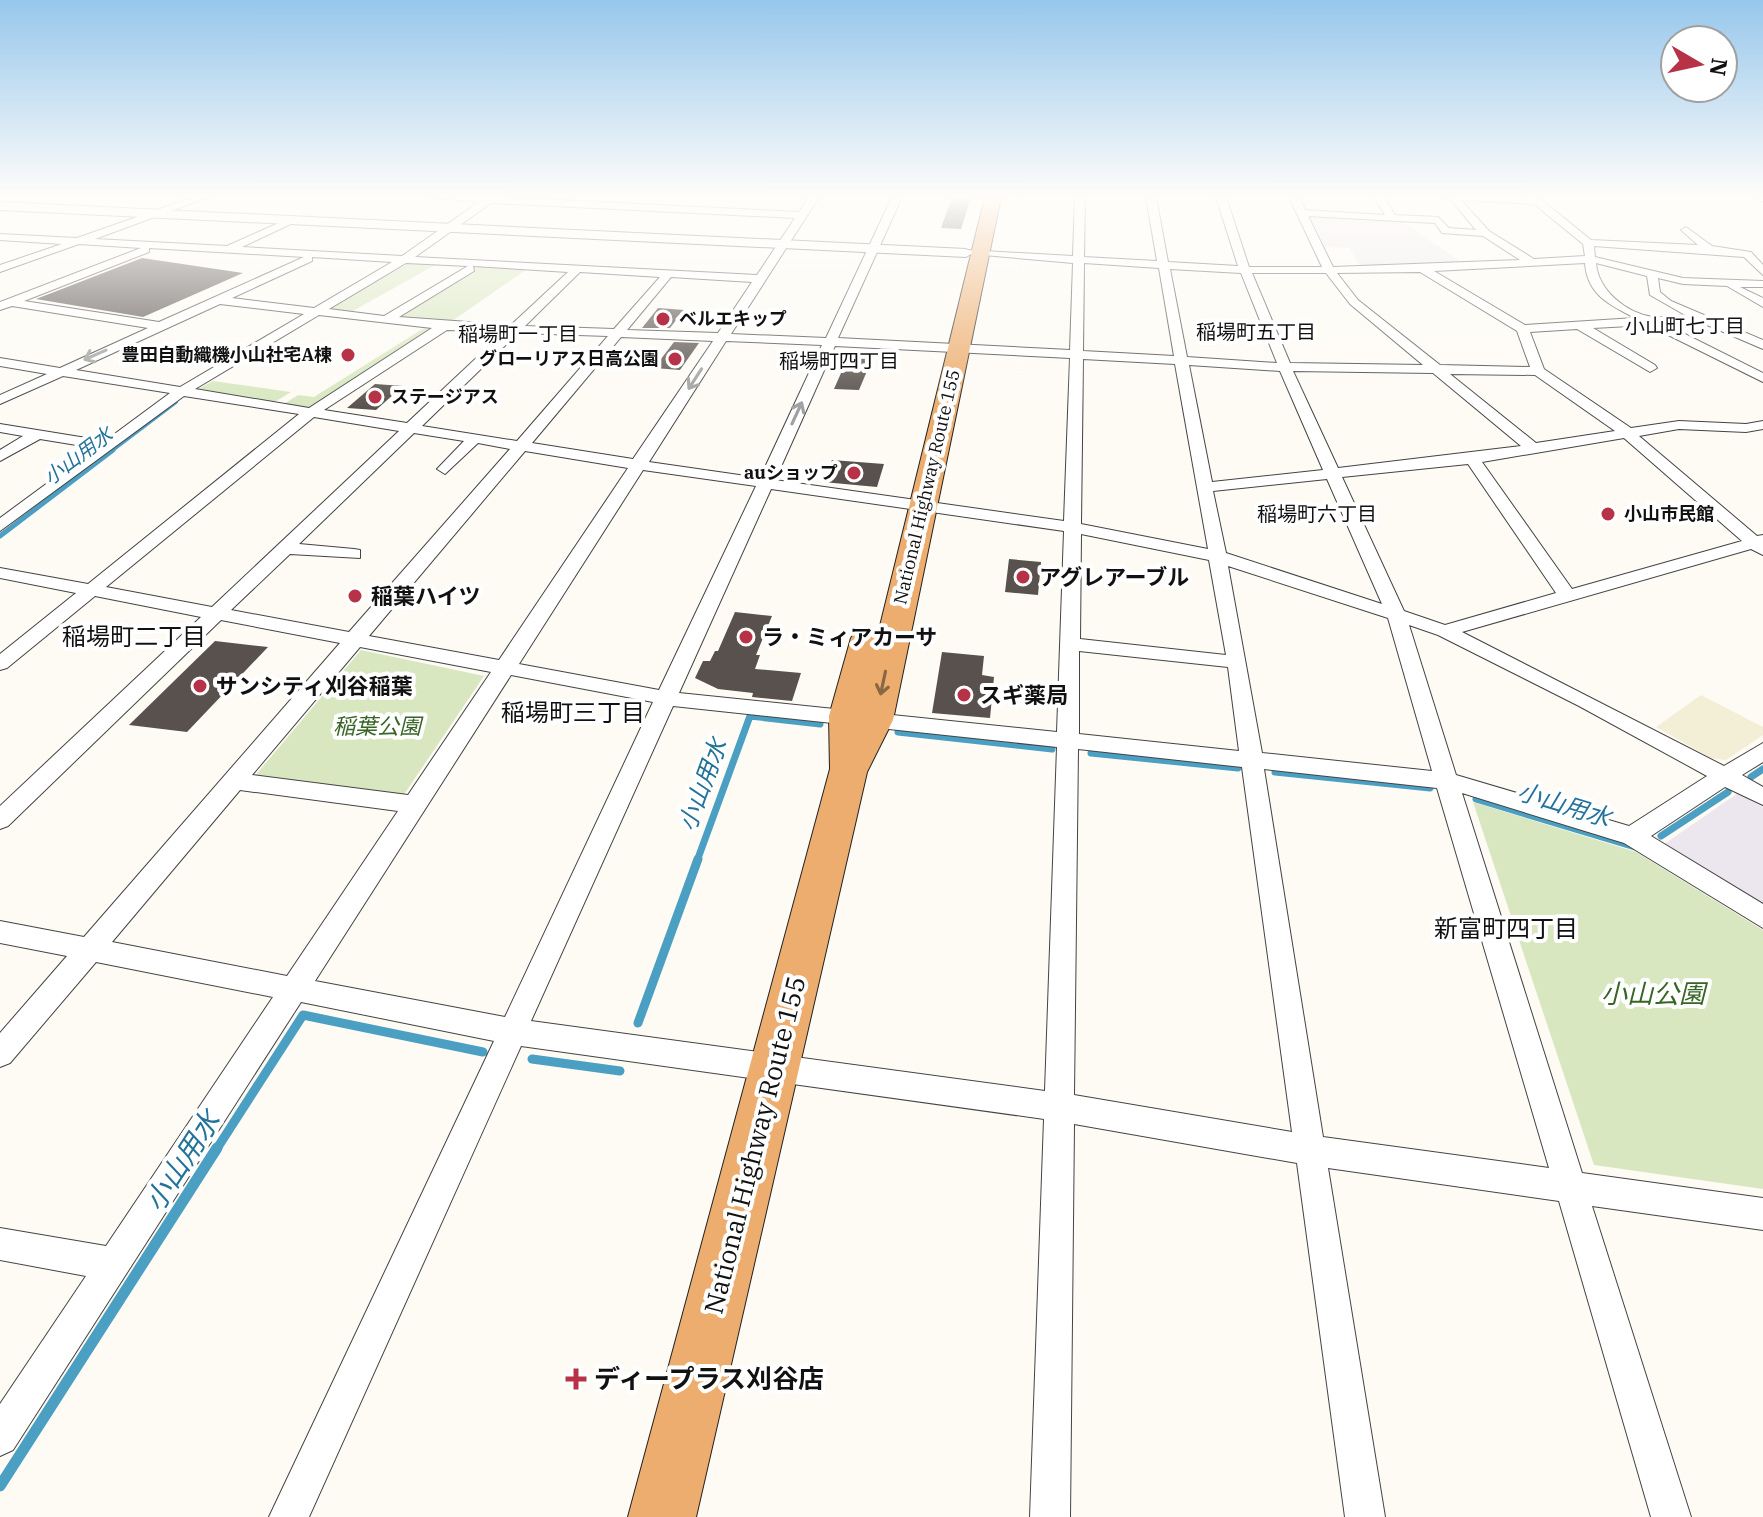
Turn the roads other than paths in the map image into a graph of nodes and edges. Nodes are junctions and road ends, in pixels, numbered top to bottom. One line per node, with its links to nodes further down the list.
1 (98, 268): 30 (street)
2 (288, 268): 27 (street)
3 (390, 268): 31 (street)
4 (554, 268): 16 (street)
5 (768, 268): 22 (street)
6 (863, 268): 43 (street)
7 (970, 268): 45 (highway, National Highway Route 155)
8 (1078, 268): 46 (street)
9 (1163, 268): 47 (street)
10 (1208, 268): 17 (street)
11 (1422, 268): 12 (street); 19 (street); 26 (street)
12 (1426, 268)
13 (1591, 268): 35 (street)
14 (1627, 268): 21 (street)
15 (470, 269): 34 (street)
16 (577, 269): 20 (street); 39 (street)
17 (1245, 270): 18 (street); 49 (street)
18 (1329, 270): 19 (street); 51 (street)
19 (1389, 270): 25 (street)
20 (668, 274): 22 (street); 41 (street)
21 (1652, 274): 23 (street); 33 (street)
22 (761, 279): 42 (street)
23 (1724, 283): 24 (street); 29 (street)
24 (1763, 284)
25 (1409, 286)
26 (1473, 299): 28 (street); 40 (street)
27 (217, 300): 31 (street); 36 (street)
28 (1442, 302)
29 (1763, 303)
30 (5, 304): 36 (street)
31 (316, 311): 34 (street); 55 (street)
32 (1553, 312): 38 (street)
33 (1702, 318): 35 (street); 44 (street)
34 (387, 319): 37 (street)
35 (1651, 322): 38 (street); 54 (street)
36 (159, 326): 53 (street, one-way to 53)
37 (444, 326): 39 (street); 57 (street)
38 (1578, 326): 40 (street); 50 (street)
39 (515, 329): 41 (street); 60 (street)
40 (1523, 329): 52 (street)
41 (617, 333): 42 (street); 65 (street)
42 (721, 338): 43 (street); 69 (street, one-way to 69)
43 (830, 342): 45 (street); 72 (street, one-way to 43)
44 (1763, 345)
45 (951, 347): 46 (street); 74 (highway, National Highway Route 155)
46 (1076, 355): 47 (street); 76 (street)
47 (1180, 361): 49 (street); 73 (street)
48 (0, 362): 53 (street)
49 (1285, 367): 51 (street); 71 (street)
50 (1650, 368)
51 (1437, 370): 52 (street); 66 (street)
52 (1538, 371): 61 (street)
53 (55, 373): 55 (street); 56 (street)
54 (1763, 378)
55 (179, 393): 57 (street); 64 (street)
56 (0, 400)
57 (310, 413): 60 (street); 82 (street)
58 (1763, 425): 61 (street)
59 (0, 428): 62 (street)
60 (410, 429): 63 (street); 78 (street)
61 (1625, 431): 66 (street); 77 (street)
62 (36, 435): 64 (street); 67 (street)
63 (474, 439): 65 (street); 70 (street)
64 (108, 446): 75 (street)
65 (521, 446): 69 (street); 87 (street)
66 (1533, 448): 68 (street)
67 (0, 456)
68 (1472, 459): 71 (street); 83 (street)
69 (639, 465): 72 (street); 91 (street)
70 (445, 469)
71 (1334, 474): 73 (street); 84 (street)
72 (764, 484): 74 (street); 92 (street)
73 (1205, 487): 80 (street)
74 (912, 504): 76 (street); 93 (highway, National Highway Route 155); 94 (highway, National Highway Route 155, one-way to 94)
75 (0, 526)
76 (1070, 527): 80 (street); 88 (street)
77 (1760, 544): 83 (street)
78 (285, 548): 79 (street); 85 (street)
79 (354, 554)
80 (1219, 557): 84 (street); 89 (street)
81 (0, 573): 82 (street)
82 (92, 590): 85 (street); 90 (street)
83 (1566, 594): 86 (street)
84 (1395, 612): 86 (street); 101 (street)
85 (215, 615): 87 (street); 104 (street)
86 (1445, 631): 99 (street)
87 (355, 641): 91 (street); 100 (street)
88 (1068, 644): 89 (street); 95 (street)
89 (1237, 662): 97 (street)
90 (0, 664)
91 (504, 669): 92 (street); 103 (street)
92 (666, 698): 93 (street); 110 (street)
93 (847, 716): 94 (street); 98 (highway, National Highway Route 155)
94 (875, 720): 95 (street); 98 (highway, National Highway Route 155)
95 (1069, 740): 97 (street); 113 (street)
96 (1763, 751): 99 (street)
97 (1250, 760): 101 (street); 114 (street)
98 (848, 772): 112 (highway, National Highway Route 155)
99 (1724, 776): 102 (street); 105 (street)
100 (233, 781): 103 (street); 108 (street)
101 (1449, 781): 105 (street); 115 (street)
102 (1763, 797)
103 (418, 805): 109 (street)
104 (0, 820)
105 (1632, 836): 106 (street)
106 (1763, 917)
107 (0, 932): 108 (street)
108 (90, 949): 109 (street); 111 (street)
109 (293, 990): 110 (street); 118 (street)
110 (515, 1032): 112 (street); 120 (street)
111 (0, 1054)
112 (774, 1070): 113 (street); 121 (highway, National Highway Route 155)
113 (1059, 1107): 114 (street); 122 (street)
114 (1307, 1150): 115 (street); 123 (street)
115 (1570, 1188): 116 (street); 124 (street)
116 (1763, 1214)
117 (0, 1244): 118 (street)
118 (114, 1264): 119 (street)
119 (0, 1437)
120 (289, 1517)
121 (662, 1517)
122 (1050, 1517)
123 (1365, 1517)
124 (1671, 1517)

